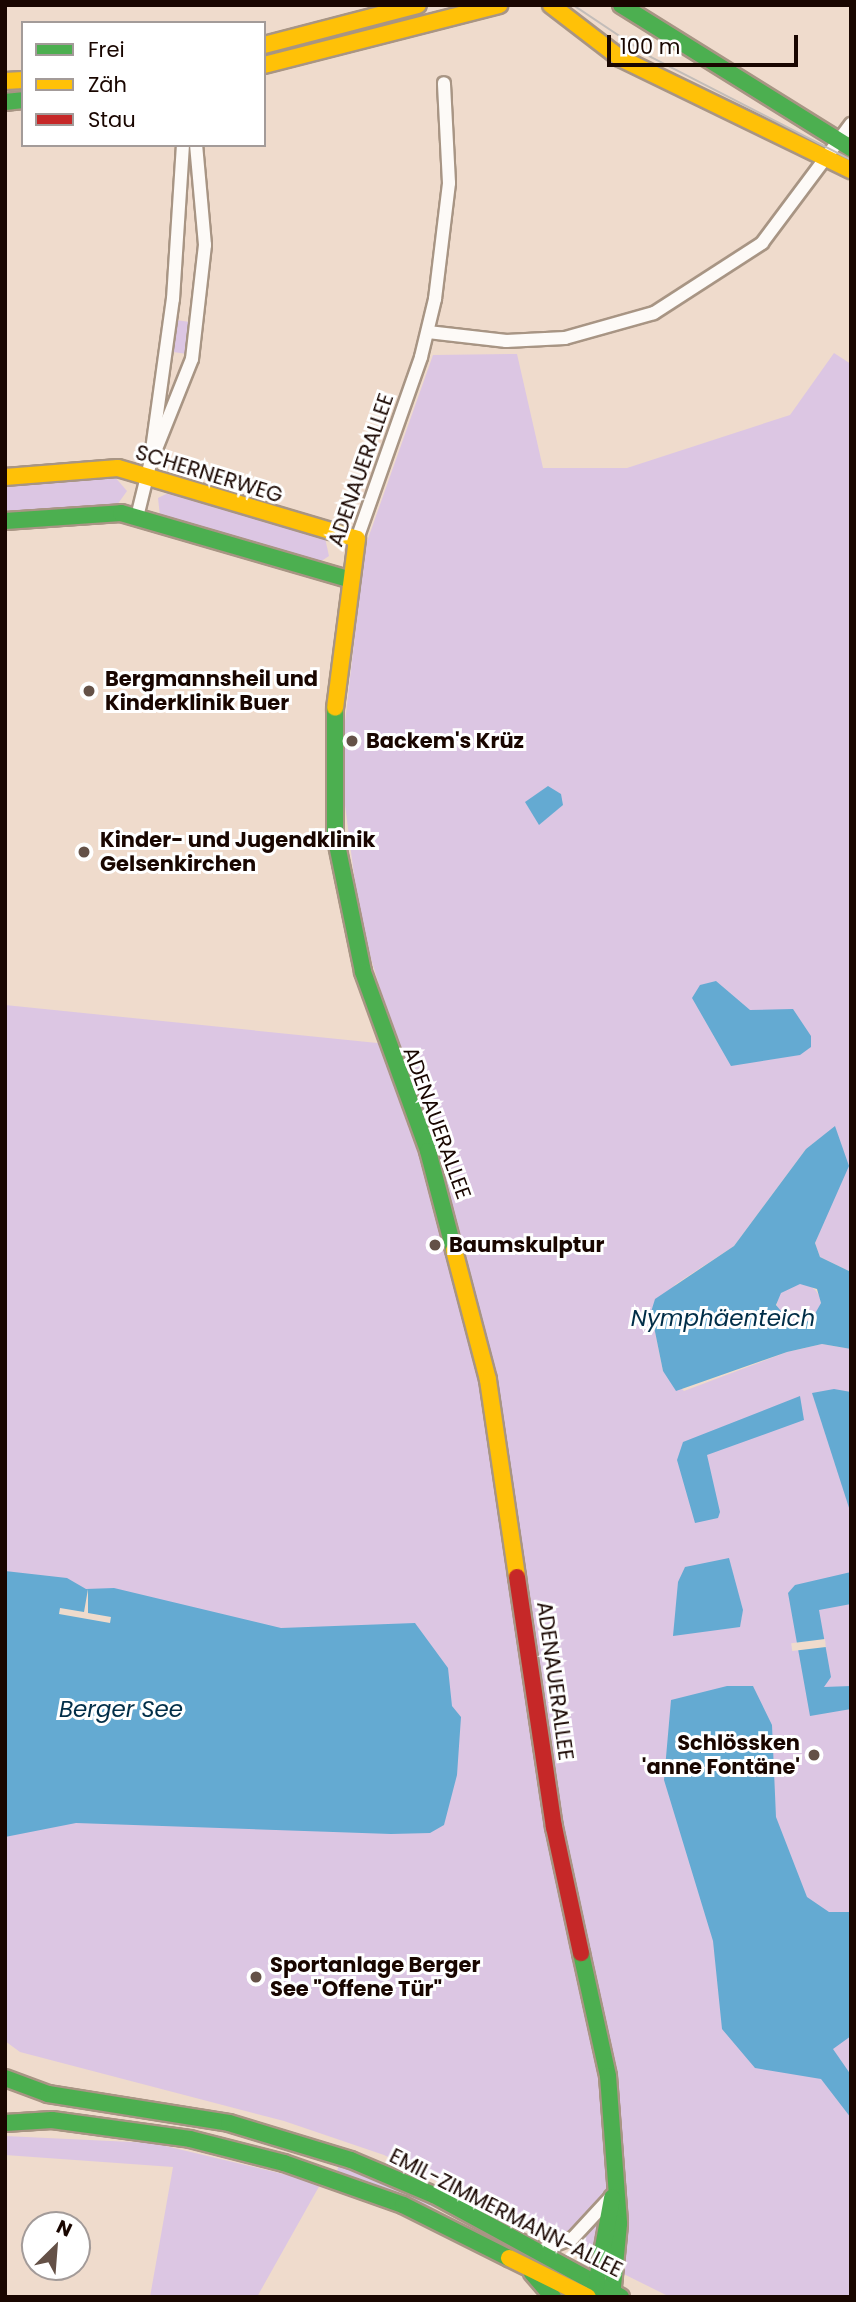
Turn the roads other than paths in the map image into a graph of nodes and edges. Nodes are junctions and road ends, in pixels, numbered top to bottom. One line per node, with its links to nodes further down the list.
1 (418, 5): 5 (street)
2 (499, 5): 6 (street)
3 (551, 5): 12 (street)
4 (621, 5): 9 (street)
5 (266, 44)
6 (266, 64)
7 (444, 83): 18 (street, ADENAUERALLEE)
8 (851, 124): 9 (street)
9 (846, 145): 12 (street)
10 (183, 147): 14 (street)
11 (196, 147): 15 (street)
12 (830, 157): 13 (street); 18 (street)
13 (851, 170)
14 (183, 198): 15 (street); 16 (street)
15 (205, 200): 17 (street)
16 (173, 299): 17 (street); 19 (street)
17 (198, 302): 20 (street)
18 (428, 332): 25 (street, ADENAUERALLEE)
19 (161, 397): 20 (street); 21 (street)
20 (176, 400): 21 (street)
21 (147, 471): 22 (street, SCHERNERWEG); 23 (street); 25 (street, SCHERNERWEG)
22 (5, 477)
23 (137, 517): 24 (street); 26 (street)
24 (5, 521)
25 (357, 540): 26 (street, ADENAUERALLEE)
26 (348, 579): 29 (street, ADENAUERALLEE)
27 (5, 2078): 30 (street, EMIL-ZIMMERMANN-ALLEE)
28 (5, 2123): 31 (street, EMIL-ZIMMERMANN-ALLEE)
29 (614, 2190): 30 (street); 32 (street, ADENAUERALLEE); 33 (street, ADENAUERALLEE)
30 (539, 2250): 32 (street, EMIL-ZIMMERMANN-ALLEE)
31 (527, 2267): 34 (street); 35 (street, EMIL-ZIMMERMANN-ALLEE)
32 (595, 2290): 33 (street, EMIL-ZIMMERMANN-ALLEE)
33 (616, 2295)
34 (553, 2297)
35 (588, 2297)

